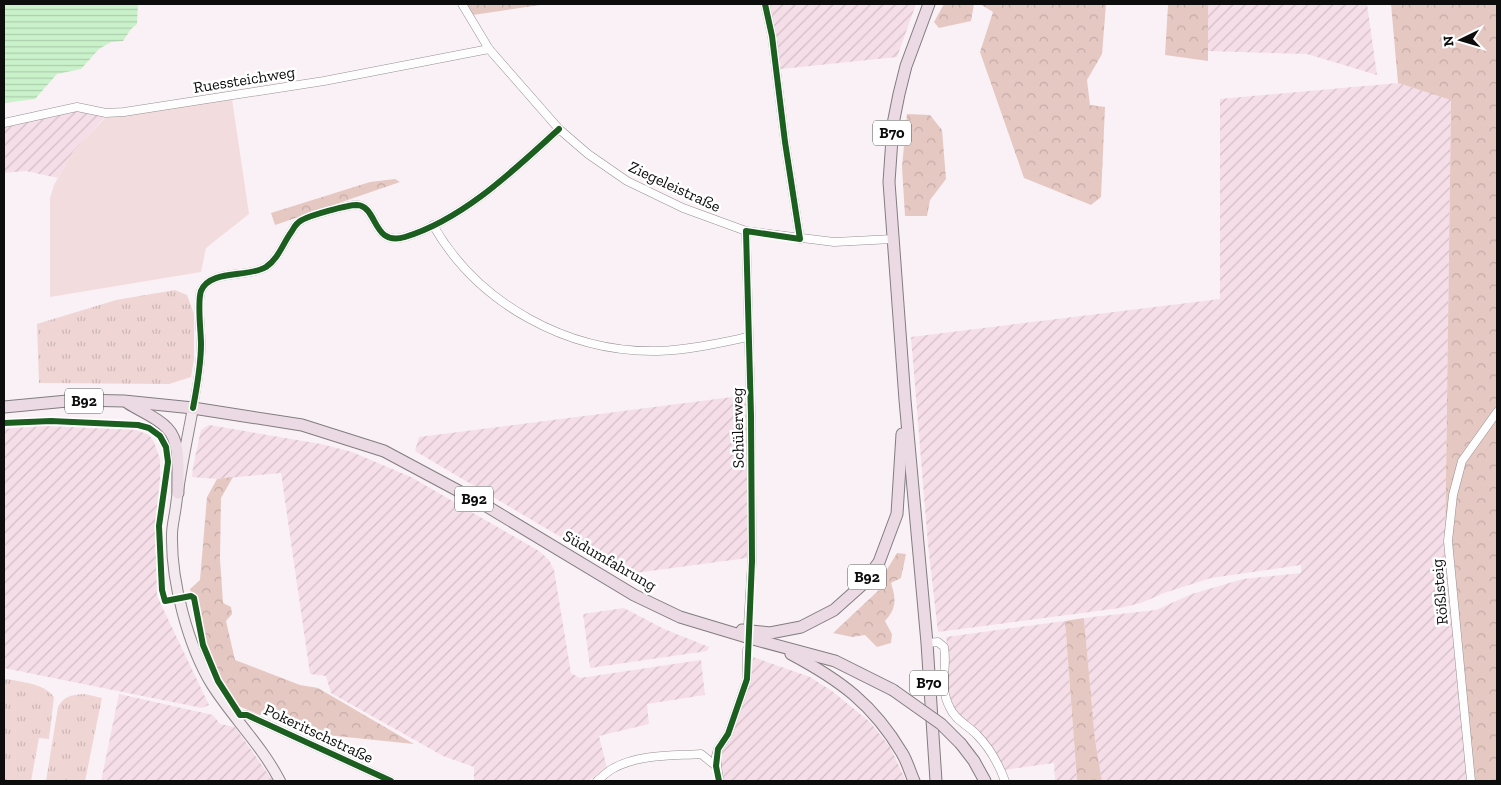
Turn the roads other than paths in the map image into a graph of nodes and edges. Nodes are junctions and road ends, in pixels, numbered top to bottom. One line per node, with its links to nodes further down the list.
1 (462, 4): 4 (street, Ziegeleistraße)
2 (765, 4): 9 (street)
3 (929, 4): 10 (main road, B70)
4 (489, 50): 5 (street, Ruessteichweg); 6 (street, Ziegeleistraße)
5 (4, 123)
6 (559, 129): 7 (street); 8 (street, Ziegeleistraße)
7 (433, 225): 11 (street); 15 (street)
8 (746, 231): 9 (street, Ziegeleistraße); 11 (street, Schülerweg)
9 (800, 239): 10 (street, Ziegeleistraße)
10 (893, 239): 12 (main road, B70)
11 (748, 337): 19 (street, Schülerweg)
12 (905, 400): 18 (main road, B92); 20 (main road, B70)
13 (124, 401): 14 (main road, B92); 15 (main road, B92); 17 (main road)
14 (4, 406)
15 (193, 408): 17 (main road); 18 (main road, Südumfahrung / B92)
16 (1497, 412): 35 (street, Rößlsteig)
17 (178, 492): 23 (main road)
18 (702, 623): 21 (main road, Südumfahrung / B92)
19 (748, 624)
20 (927, 643): 32 (main road, B70); 34 (street)
21 (774, 645): 31 (main road, B92); 33 (main road, Südumfahrung / B92, bridge)
22 (747, 650): 24 (street)
23 (234, 716): 27 (main road); 28 (street, Pokeritschstraße)
24 (718, 749): 25 (street); 26 (street)
25 (701, 754): 26 (street); 29 (street)
26 (716, 766): 30 (street)
27 (280, 781)
28 (391, 781)
29 (597, 781)
30 (719, 781)
31 (914, 781)
32 (936, 781)
33 (985, 781)
34 (1005, 781)
35 (1471, 781)

